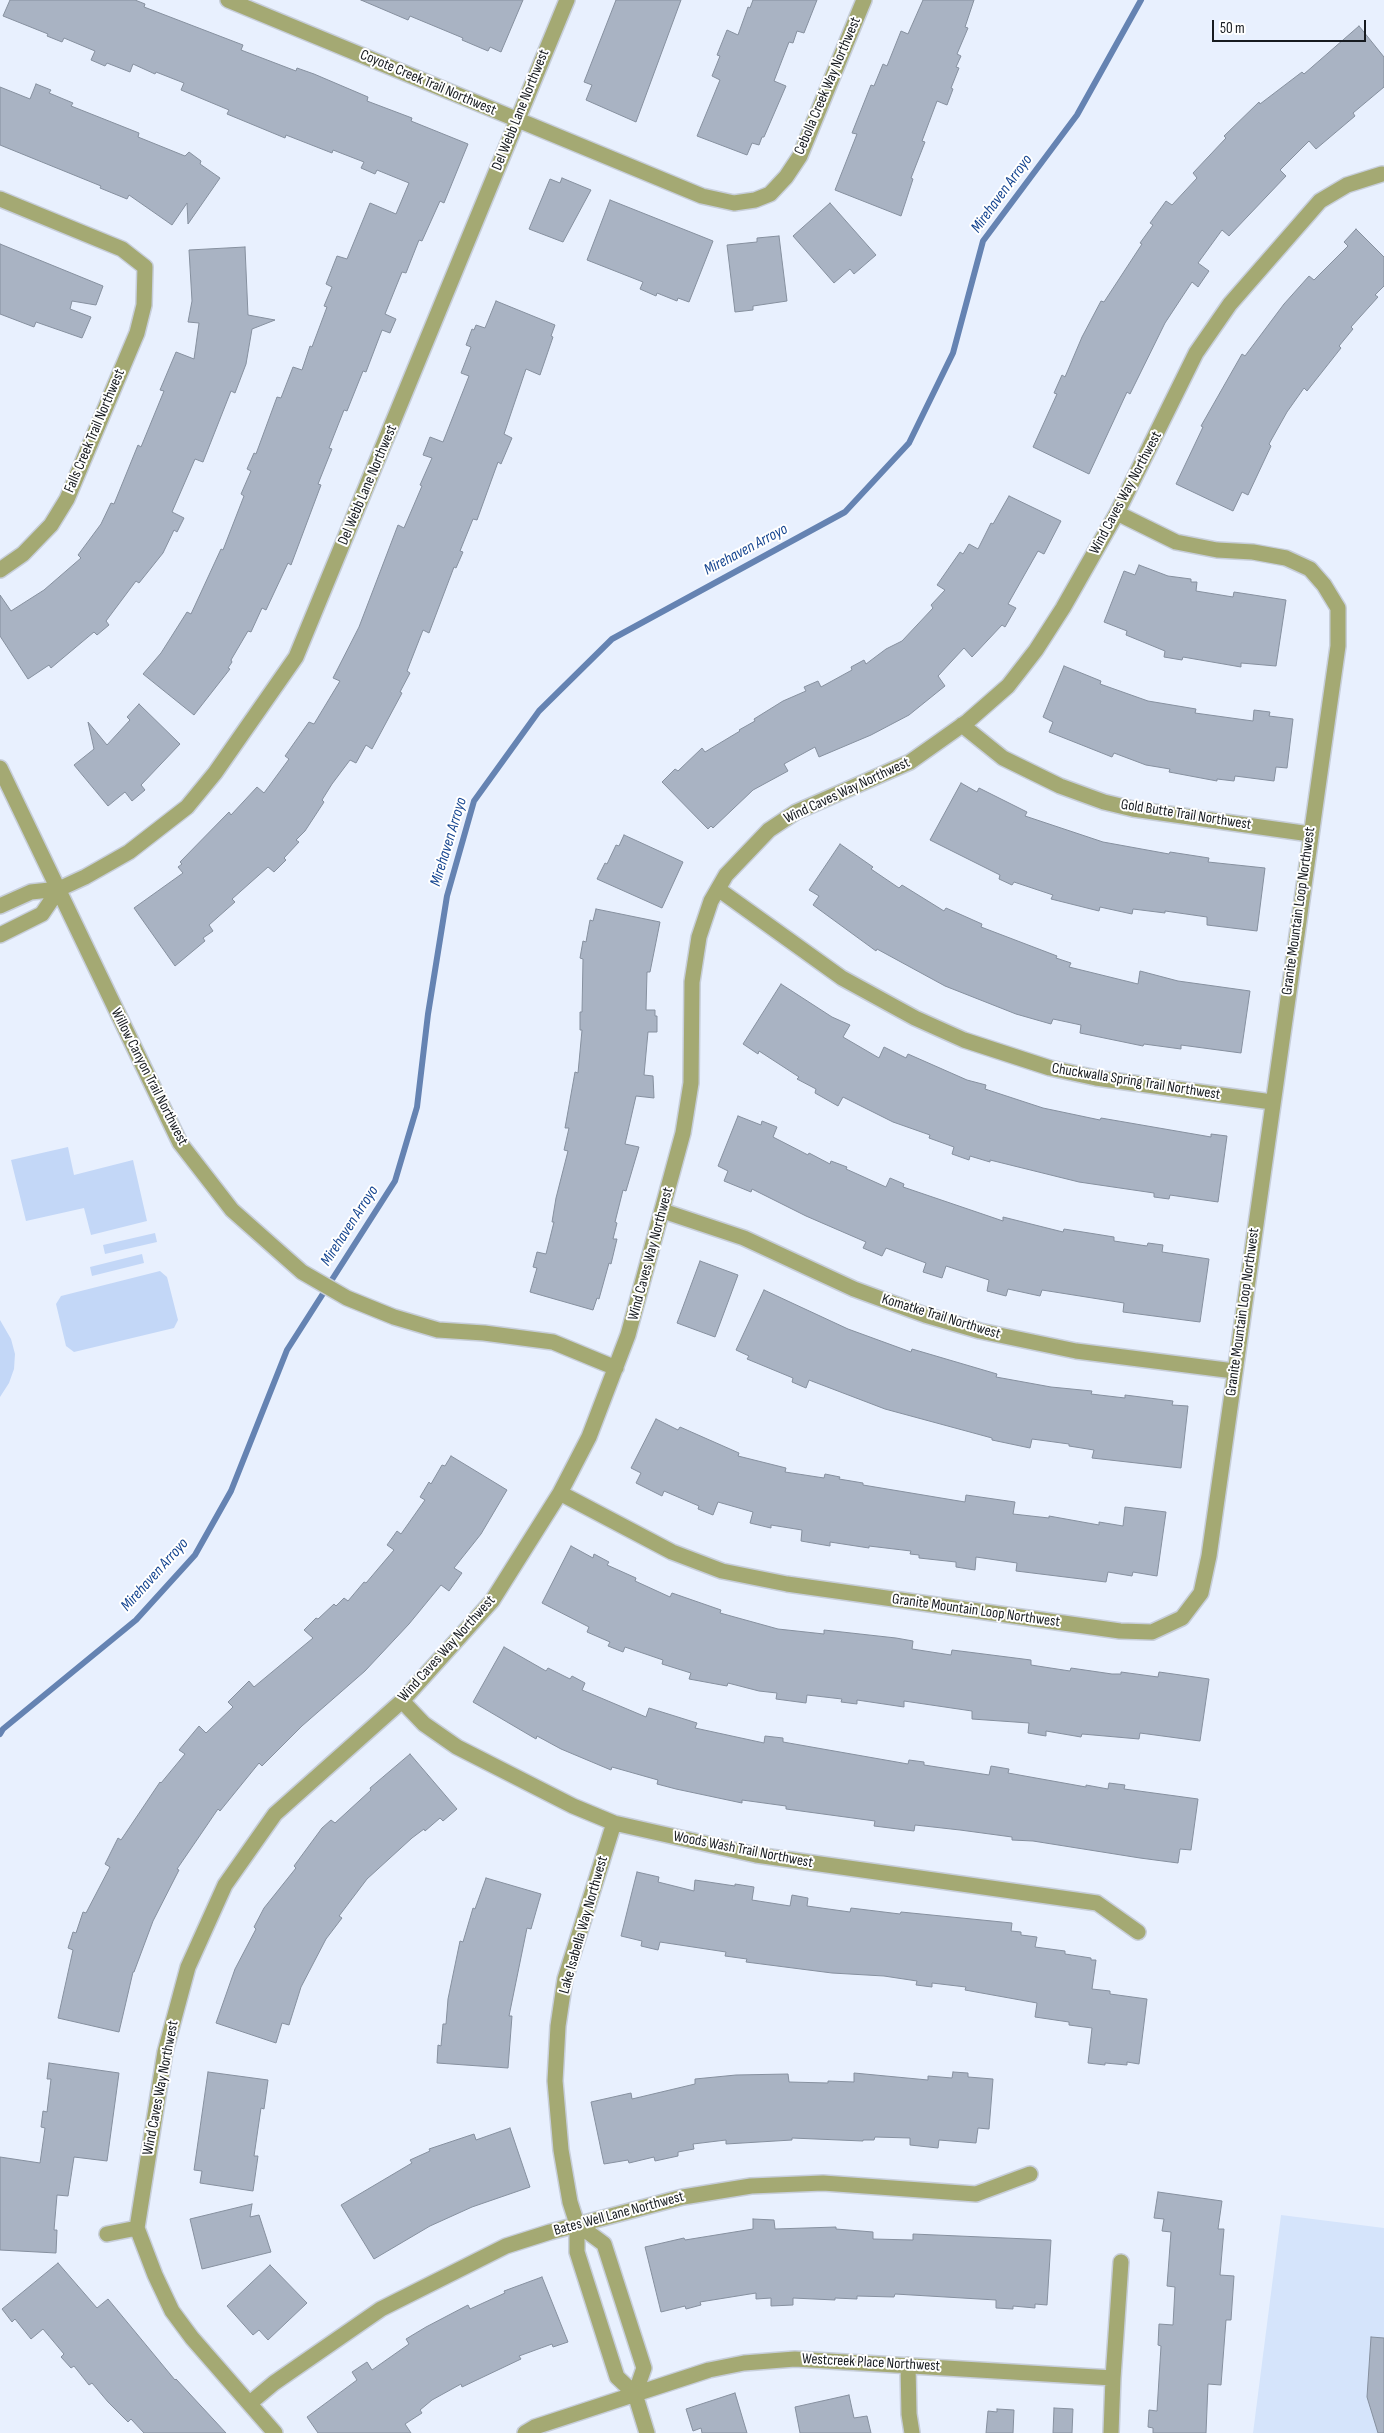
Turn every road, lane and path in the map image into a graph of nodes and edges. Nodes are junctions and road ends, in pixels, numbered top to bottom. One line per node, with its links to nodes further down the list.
1 (228, 0): 4 (street, Coyote Creek Trail Northwest)
2 (567, 0): 4 (street, Del Webb Lane Northwest)
3 (864, 0): 6 (street, Cebolla Creek Way Northwest)
4 (516, 120): 6 (street, Coyote Creek Trail Northwest); 13 (street, Del Webb Lane Northwest)
5 (1382, 174): 8 (street, Wind Caves Way Northwest)
6 (770, 194)
7 (0, 200): 9 (street, Falls Creek Trail Northwest)
8 (1117, 513): 10 (street, Wind Caves Way Northwest); 12 (street, Granite Mountain Loop Northwest)
9 (0, 570)
10 (962, 726): 12 (street, Gold Butte Trail Northwest); 14 (street, Wind Caves Way Northwest)
11 (0, 768): 13 (street, Willow Canyon Trail Northwest)
12 (1310, 834): 17 (street, Granite Mountain Loop Northwest)
13 (59, 889): 15 (street, Del Webb Lane Northwest); 16 (street, Del Webb Lane Northwest); 19 (street, Willow Canyon Trail Northwest)
14 (718, 889): 17 (street, Chuckwalla Spring Trail Northwest); 18 (street, Wind Caves Way Northwest)
15 (0, 906)
16 (0, 936)
17 (1272, 1102): 20 (street, Granite Mountain Loop Northwest)
18 (663, 1211): 19 (street, Wind Caves Way Northwest); 20 (street, Komatke Trail Northwest)
19 (616, 1368): 21 (street, Wind Caves Way Northwest)
20 (1234, 1371): 21 (street, Granite Mountain Loop Northwest)
21 (560, 1493): 22 (street, Wind Caves Way Northwest)
22 (402, 1701): 23 (street, Woods Wash Trail Northwest); 27 (street, Wind Caves Way Northwest)
23 (614, 1823): 24 (street, Woods Wash Trail Northwest); 26 (street, Lake Isabella Way Northwest)
24 (1138, 1932)
25 (1030, 2174): 26 (street, Bates Well Lane Northwest)
26 (577, 2224): 32 (street, Lake Isabella Way Northwest); 32 (street); 33 (street, Bates Well Lane Northwest)
27 (137, 2228): 28 (street); 33 (street, Wind Caves Way Northwest)
28 (107, 2234)
29 (1121, 2262): 31 (street)
30 (908, 2365): 31 (street, Westcreek Place Northwest); 32 (street, Westcreek Place Northwest); 37 (street)
31 (1113, 2378): 38 (street)
32 (635, 2394): 35 (street, Westcreek Place Northwest); 36 (street)
33 (250, 2403): 34 (street, Wind Caves Way Northwest)
34 (276, 2433)
35 (525, 2433)
36 (647, 2433)
37 (912, 2433)
38 (1111, 2433)

